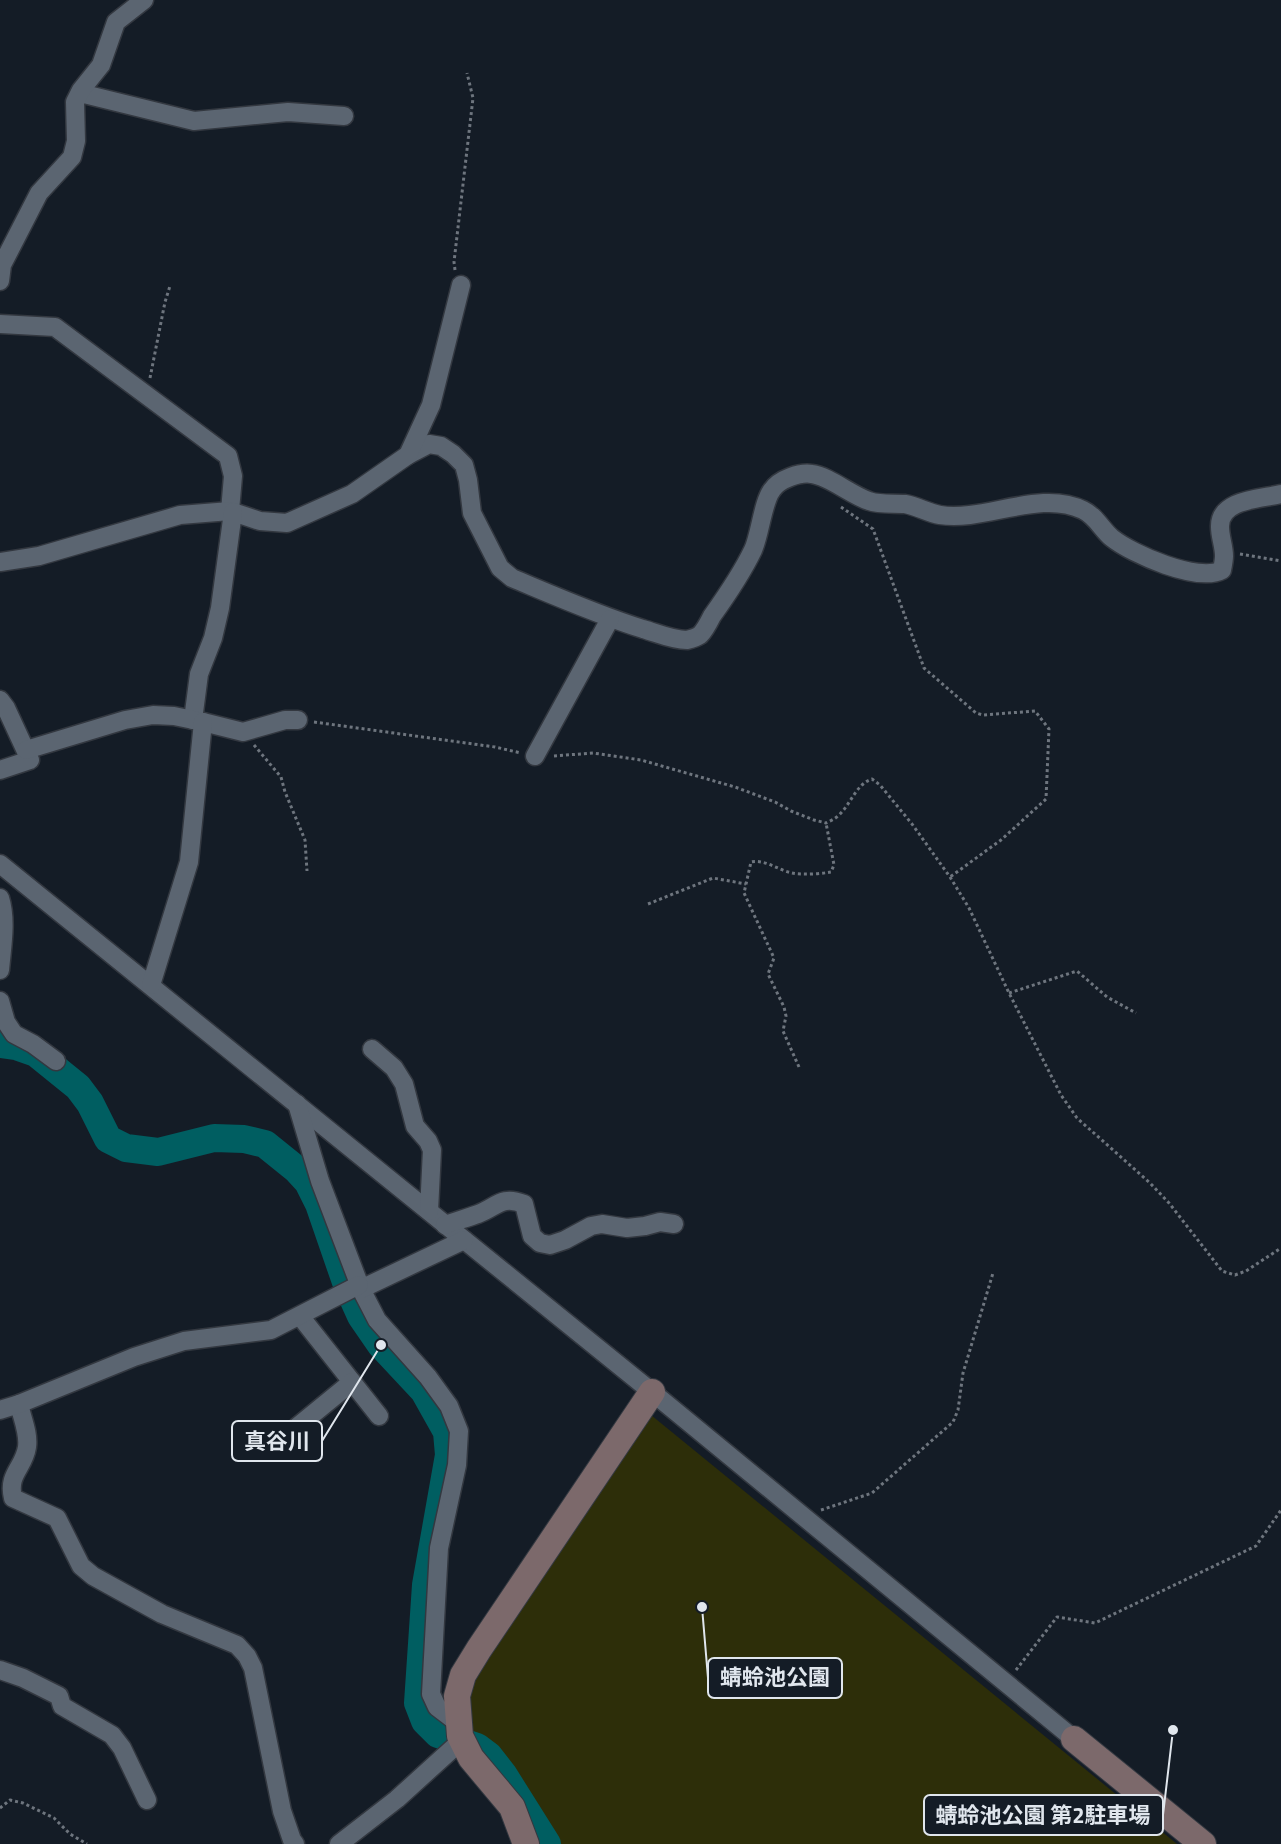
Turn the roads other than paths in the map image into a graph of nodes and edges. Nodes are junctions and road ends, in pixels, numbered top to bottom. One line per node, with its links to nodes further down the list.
1 (144, 0): 2 (street)
2 (80, 93): 3 (street); 4 (street)
3 (344, 116)
4 (0, 281)
5 (461, 285): 7 (street)
6 (0, 324): 9 (street)
7 (408, 455): 9 (street); 11 (street)
8 (1281, 494): 11 (street)
9 (231, 512): 10 (street); 14 (street)
10 (0, 562)
11 (610, 619): 16 (street)
12 (0, 700): 15 (street)
13 (298, 720): 14 (street)
14 (198, 721): 15 (street); 21 (street)
15 (26, 750): 17 (street)
16 (535, 756)
17 (0, 770)
18 (0, 864): 21 (street)
19 (0, 898): 20 (street)
20 (0, 970)
21 (151, 985): 25 (street)
22 (0, 1001): 24 (street)
23 (372, 1048): 26 (street)
24 (56, 1061)
25 (297, 1104): 26 (street); 30 (street)
26 (429, 1211): 28 (street)
27 (674, 1224): 28 (street)
28 (445, 1225): 29 (street)
29 (464, 1240): 30 (street); 33 (street)
30 (360, 1287): 31 (street); 40 (street)
31 (300, 1316): 32 (street); 34 (street)
32 (352, 1382): 36 (street); 37 (street)
33 (652, 1392): 40 (street); 41 (street)
34 (18, 1404): 35 (street); 38 (street)
35 (0, 1410)
36 (380, 1416)
37 (297, 1427)
38 (5, 1493): 43 (street)
39 (0, 1670): 42 (street)
40 (460, 1731): 44 (street); 45 (street)
41 (1074, 1739): 46 (street)
42 (147, 1800)
43 (295, 1844)
44 (339, 1844)
45 (526, 1844)
46 (1203, 1844)

